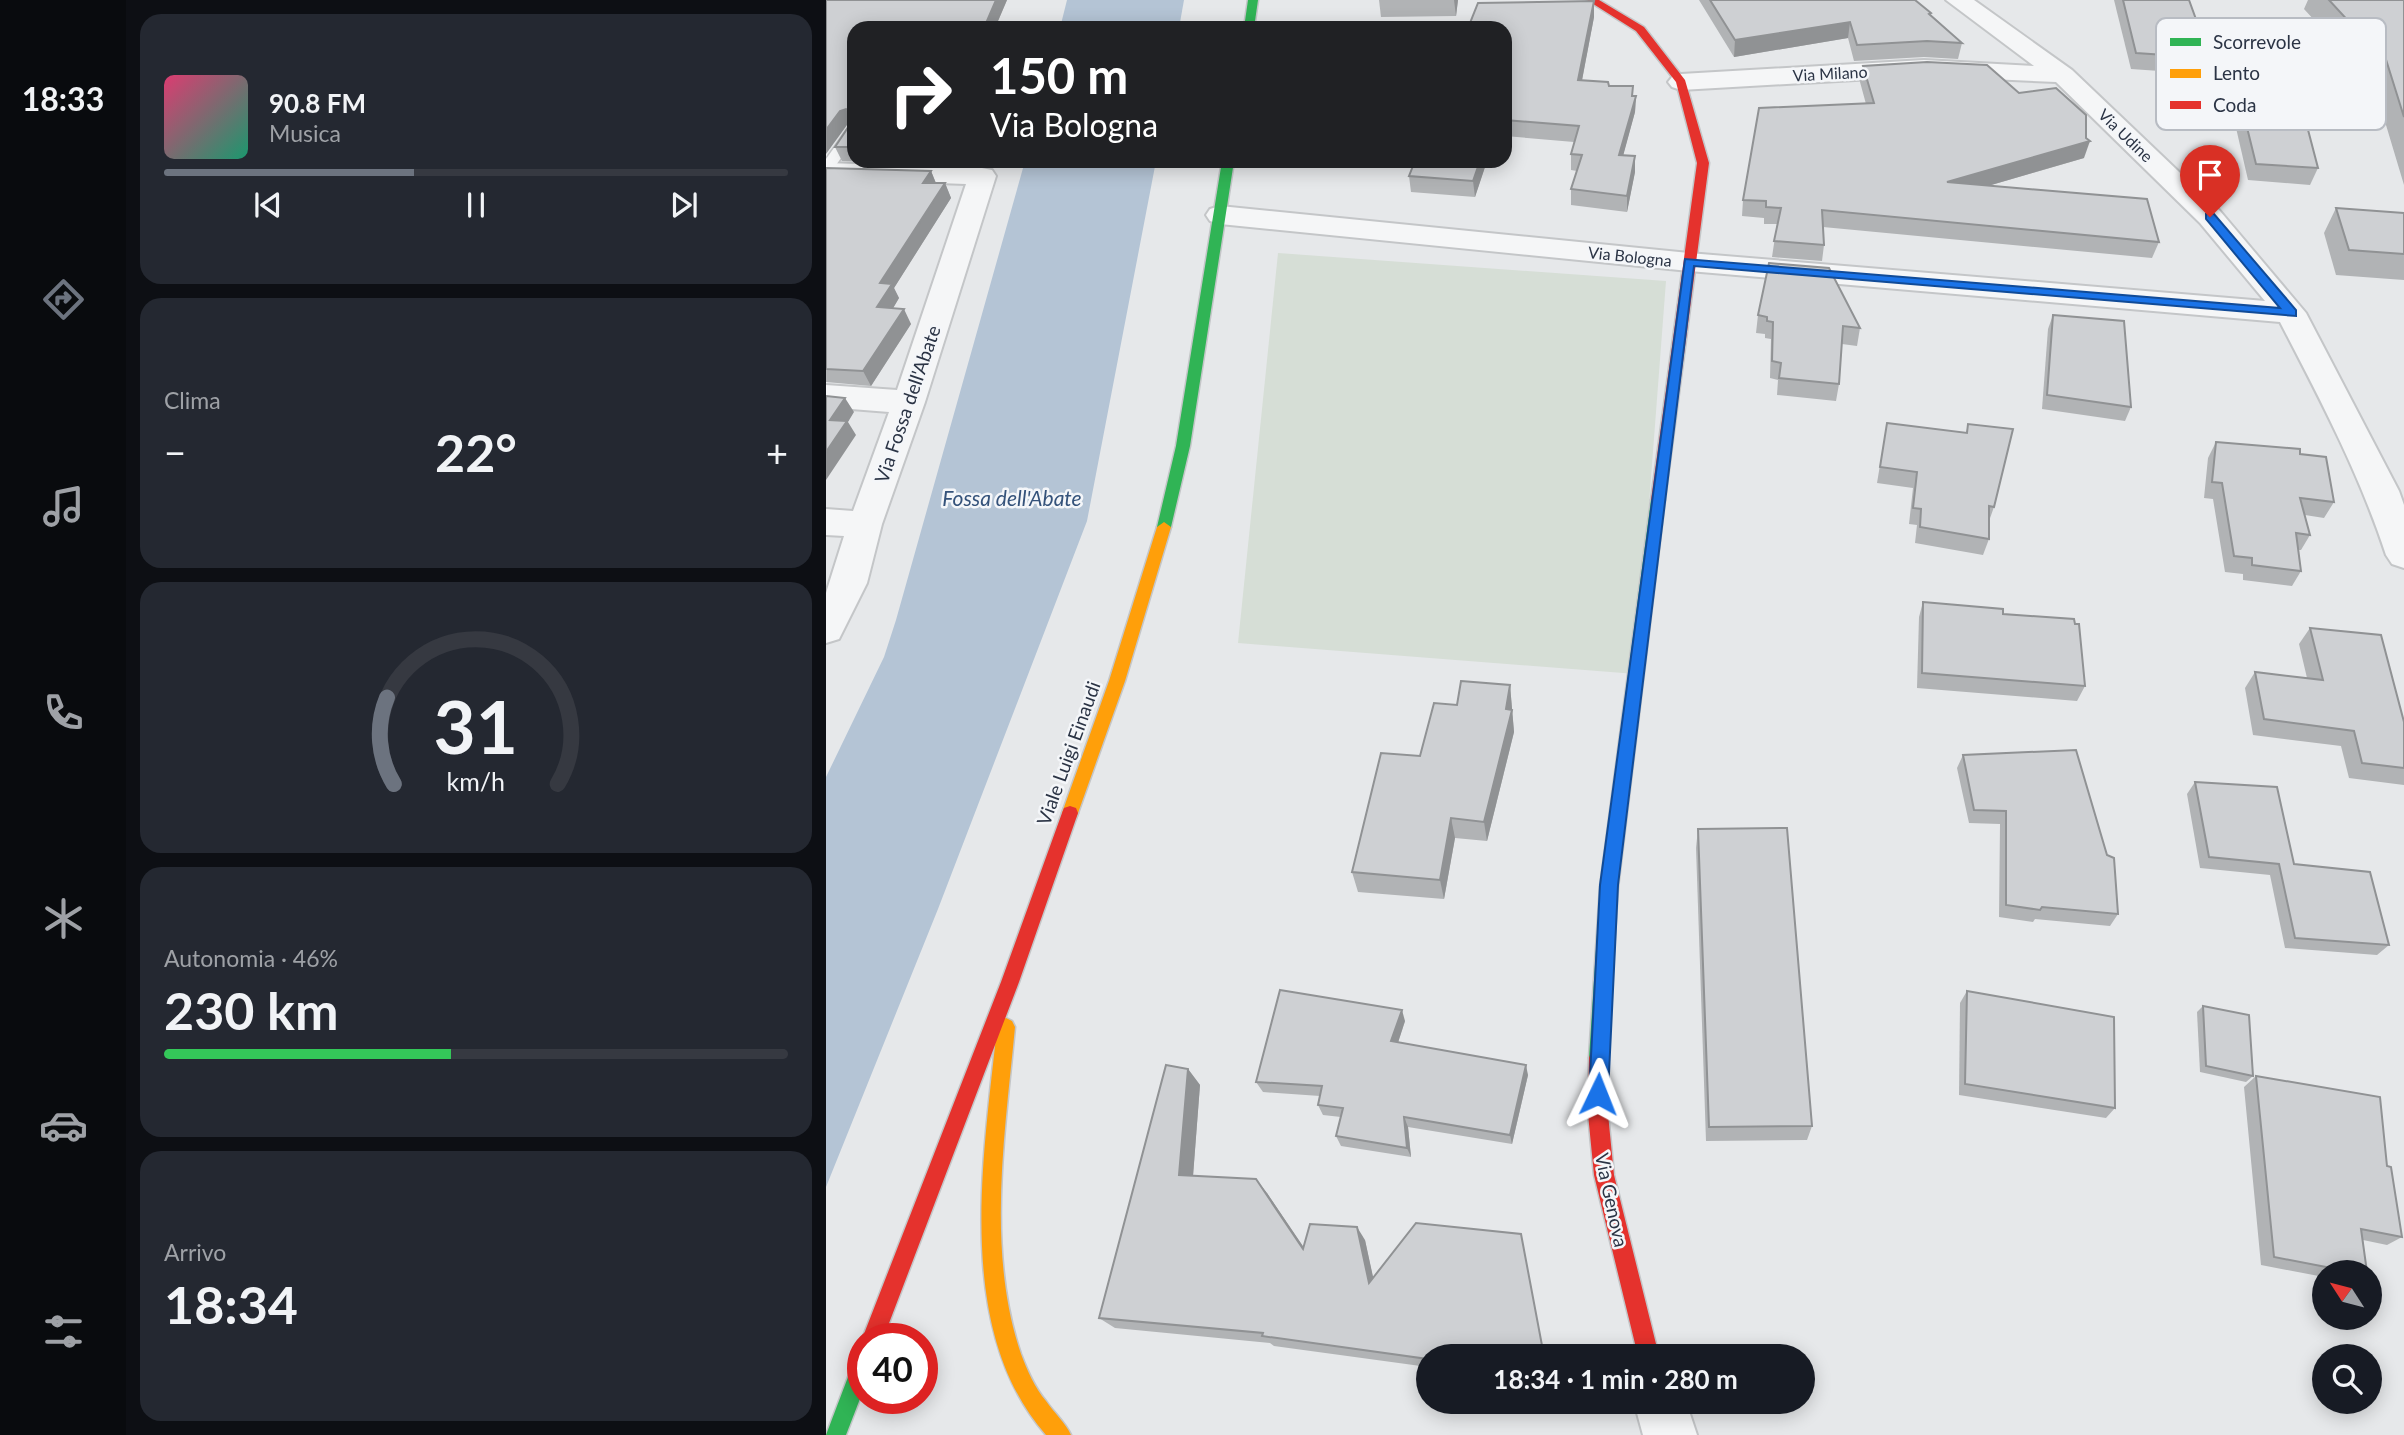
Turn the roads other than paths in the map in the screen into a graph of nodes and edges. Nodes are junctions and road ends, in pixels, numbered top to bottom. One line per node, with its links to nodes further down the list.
1 (1253, 0): 4 (street)
2 (1592, 0): 6 (street, Via Genova)
3 (1958, 0): 5 (street, Via Udine)
4 (1250, 21)
5 (2063, 75): 6 (street, Via Milano); 12 (street, Via Udine)
6 (1681, 82): 11 (street, Via Genova)
7 (847, 140): 9 (lane)
8 (1227, 168): 10 (street, Viale Luigi Einaudi)
9 (826, 170): 14 (street, Via Fossa dell'Abate)
10 (1220, 215): 11 (street, Via Bologna); 19 (street, Viale Luigi Einaudi)
11 (1689, 262): 12 (street, Via Bologna); 21 (street, Via Genova)
12 (2291, 313): 17 (street, Via Udine)
13 (826, 396): 14 (street)
14 (909, 402): 16 (street, Via Fossa dell'Abate)
15 (826, 522): 16 (street)
16 (865, 524): 18 (street, Via Fossa dell'Abate)
17 (2404, 555)
18 (826, 629)
19 (1010, 982): 20 (street, Viale Luigi Einaudi); 25 (street)
20 (878, 1323)
21 (1645, 1344)
22 (847, 1404): 24 (street)
23 (1664, 1414): 26 (street)
24 (835, 1435)
25 (1060, 1435)
26 (1670, 1435)

